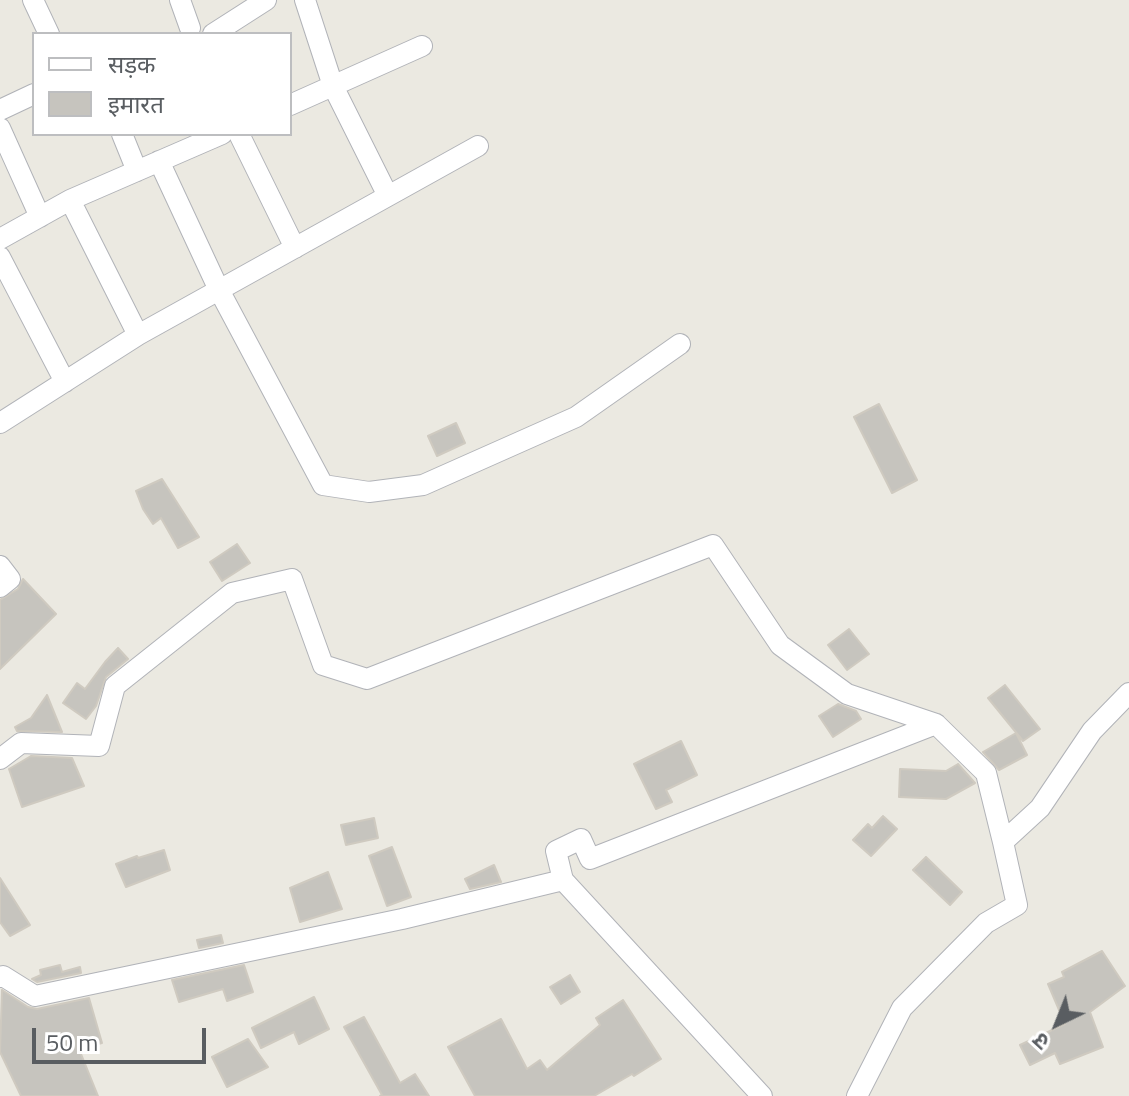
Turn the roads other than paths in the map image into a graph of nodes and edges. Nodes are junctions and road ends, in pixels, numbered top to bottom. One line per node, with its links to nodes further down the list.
1 (33, 0): 5 (street)
2 (180, 0): 6 (street)
3 (266, 0): 7 (street)
4 (305, 0): 9 (street)
5 (48, 32)
6 (186, 32)
7 (216, 32)
8 (422, 46): 9 (street)
9 (333, 86): 11 (street); 20 (street)
10 (32, 95): 12 (street)
11 (292, 104)
12 (0, 110)
13 (0, 128): 22 (street)
14 (123, 136): 19 (street)
15 (217, 136): 18 (street)
16 (240, 136): 24 (street)
17 (478, 146): 20 (street)
18 (159, 161): 19 (street); 26 (street)
19 (137, 171): 21 (street)
20 (388, 196): 24 (street)
21 (70, 200): 22 (street); 27 (street)
22 (40, 217): 23 (street)
23 (0, 239)
24 (295, 248): 26 (street)
25 (0, 257): 29 (street)
26 (219, 290): 27 (street); 28 (street)
27 (138, 335): 29 (street)
28 (680, 344)
29 (65, 382): 30 (street)
30 (0, 423)
31 (0, 566): 32 (street)
32 (0, 587)
33 (1129, 693): 36 (street)
34 (936, 724): 35 (street); 36 (street); 37 (street)
35 (0, 759)
36 (1003, 842): 40 (street)
37 (563, 880): 38 (street); 39 (street)
38 (0, 977)
39 (762, 1096)
40 (857, 1096)

